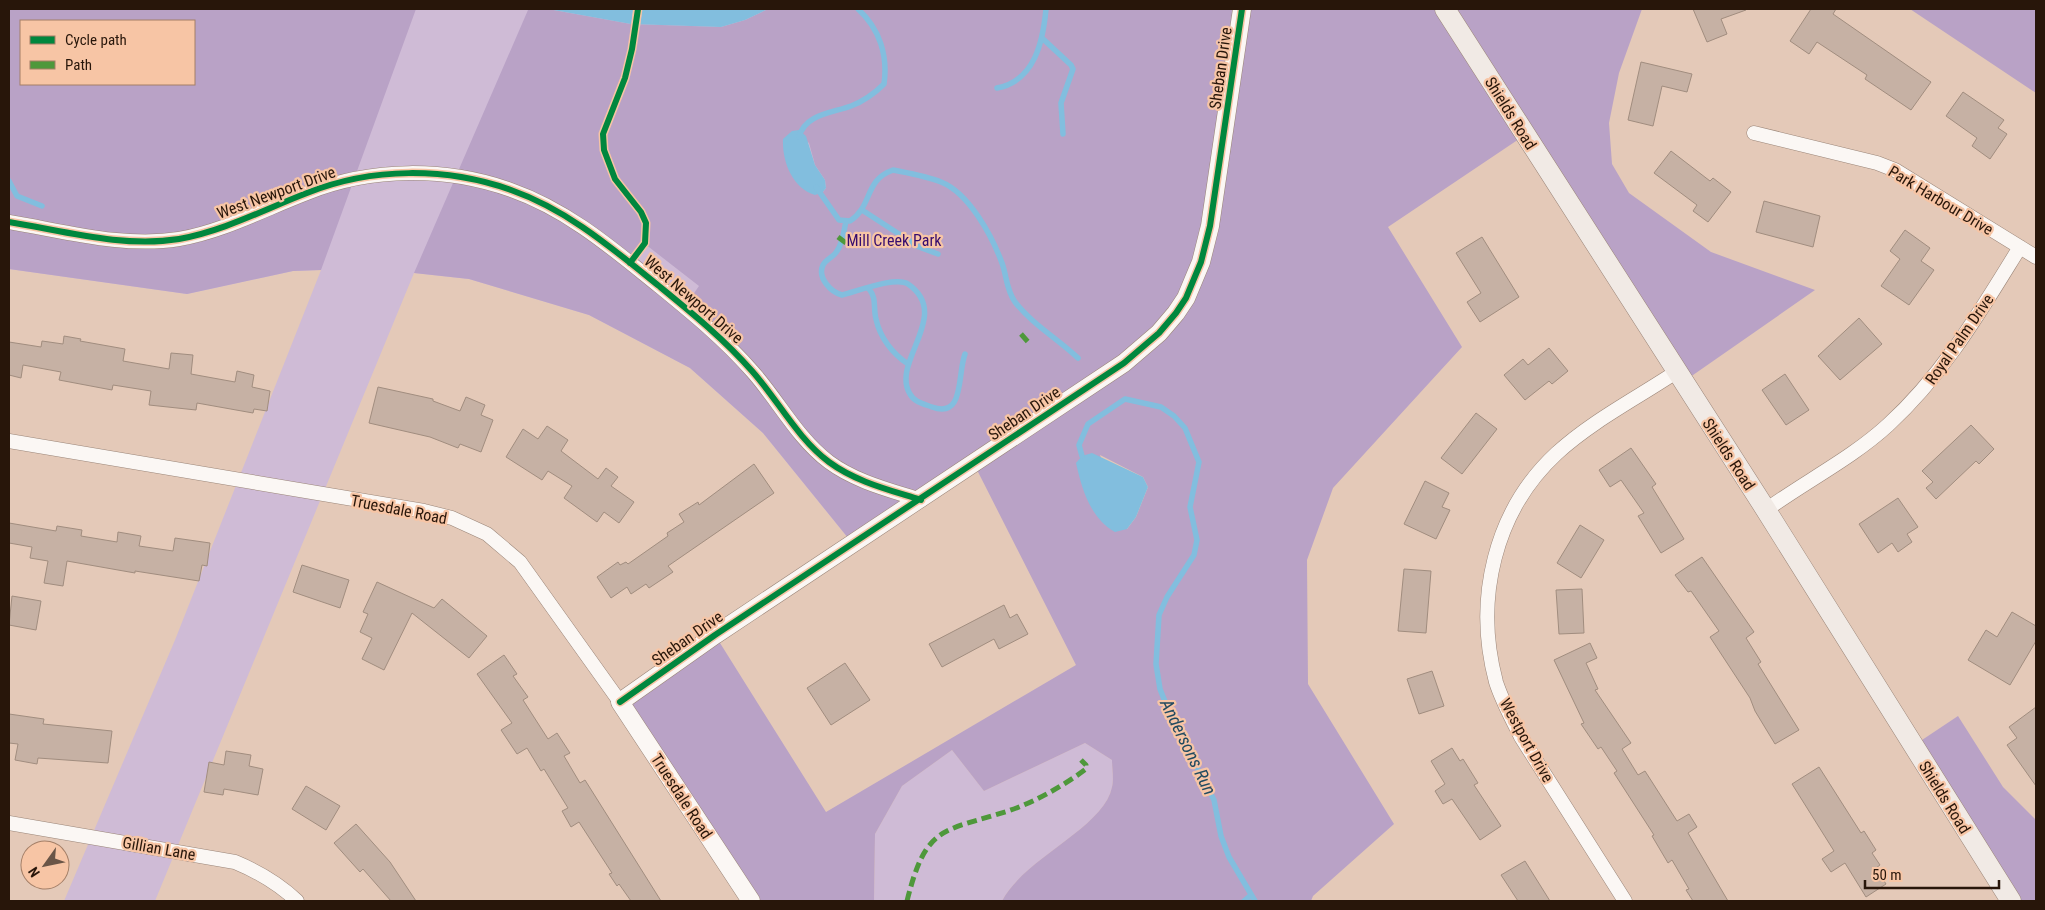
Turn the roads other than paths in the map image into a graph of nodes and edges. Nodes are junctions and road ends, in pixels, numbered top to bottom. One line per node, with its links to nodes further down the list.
1 (1242, 9): 9 (street, Sheban Drive)
2 (1445, 9): 7 (main road, Shields Road)
3 (1754, 132): 5 (street, Park Harbour Drive)
4 (9, 222): 9 (street, West Newport Drive)
5 (2020, 247): 6 (street, Park Harbour Drive); 10 (street, Royal Palm Drive)
6 (2036, 257)
7 (1676, 372): 10 (main road, Shields Road); 15 (street, Westport Drive)
8 (9, 441): 11 (street, Truesdale Road)
9 (921, 500): 11 (street, Sheban Drive)
10 (1766, 510): 16 (main road, Shields Road)
11 (620, 702): 13 (street, Truesdale Road)
12 (9, 823): 14 (street, Gillian Lane)
13 (749, 900)
14 (297, 901)
15 (1625, 901)
16 (2011, 901)

